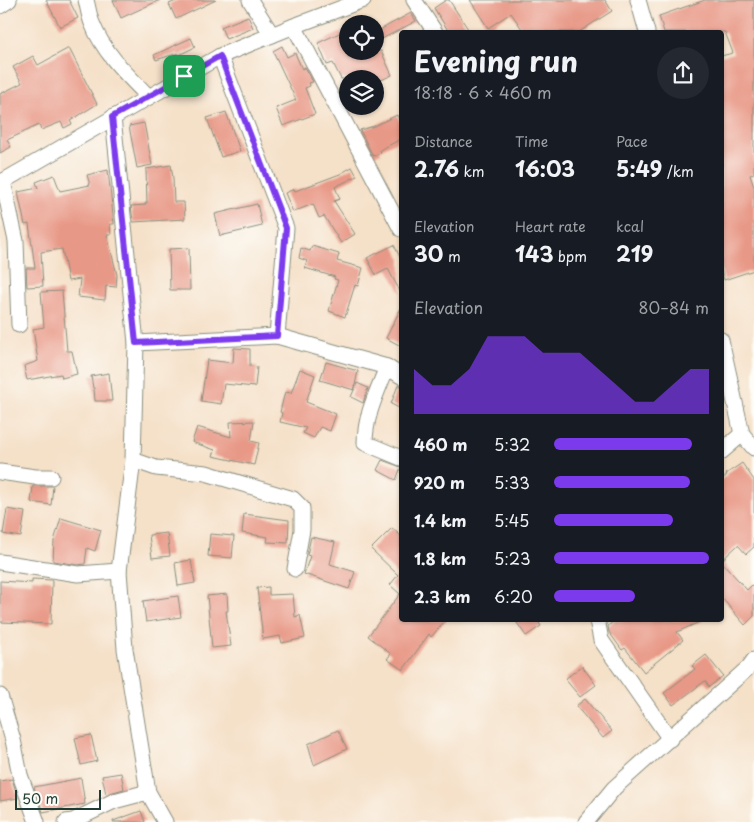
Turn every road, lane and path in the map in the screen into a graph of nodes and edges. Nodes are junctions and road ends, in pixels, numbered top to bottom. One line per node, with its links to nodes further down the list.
1 (9, 0): 7 (street)
2 (86, 0): 13 (street)
3 (250, 0): 11 (street)
4 (363, 0): 8 (street)
5 (414, 0): 9 (street)
6 (638, 0): 10 (street)
7 (0, 6)
8 (294, 26): 11 (street); 16 (street)
9 (434, 30)
10 (646, 30)
11 (272, 35): 12 (street)
12 (220, 56): 13 (street); 18 (street)
13 (149, 97): 14 (street)
14 (112, 117): 15 (street); 19 (street)
15 (2, 182): 17 (street)
16 (399, 225)
17 (19, 325)
18 (277, 336): 19 (street); 21 (street)
19 (136, 343): 27 (street)
20 (724, 353): 23 (street)
21 (387, 367): 22 (street); 26 (street)
22 (399, 375)
23 (742, 434): 24 (street); 25 (street)
24 (754, 448)
25 (724, 449)
26 (399, 457)
27 (133, 460): 31 (street); 32 (street)
28 (0, 472): 29 (street)
29 (52, 477)
30 (0, 562): 32 (street)
31 (295, 570)
32 (119, 571): 37 (street)
33 (597, 622): 36 (street)
34 (754, 660): 36 (street)
35 (0, 696): 38 (street)
36 (670, 739): 41 (street)
37 (148, 792): 39 (street); 40 (street)
38 (37, 822)
39 (66, 822)
40 (165, 822)
41 (586, 822)

